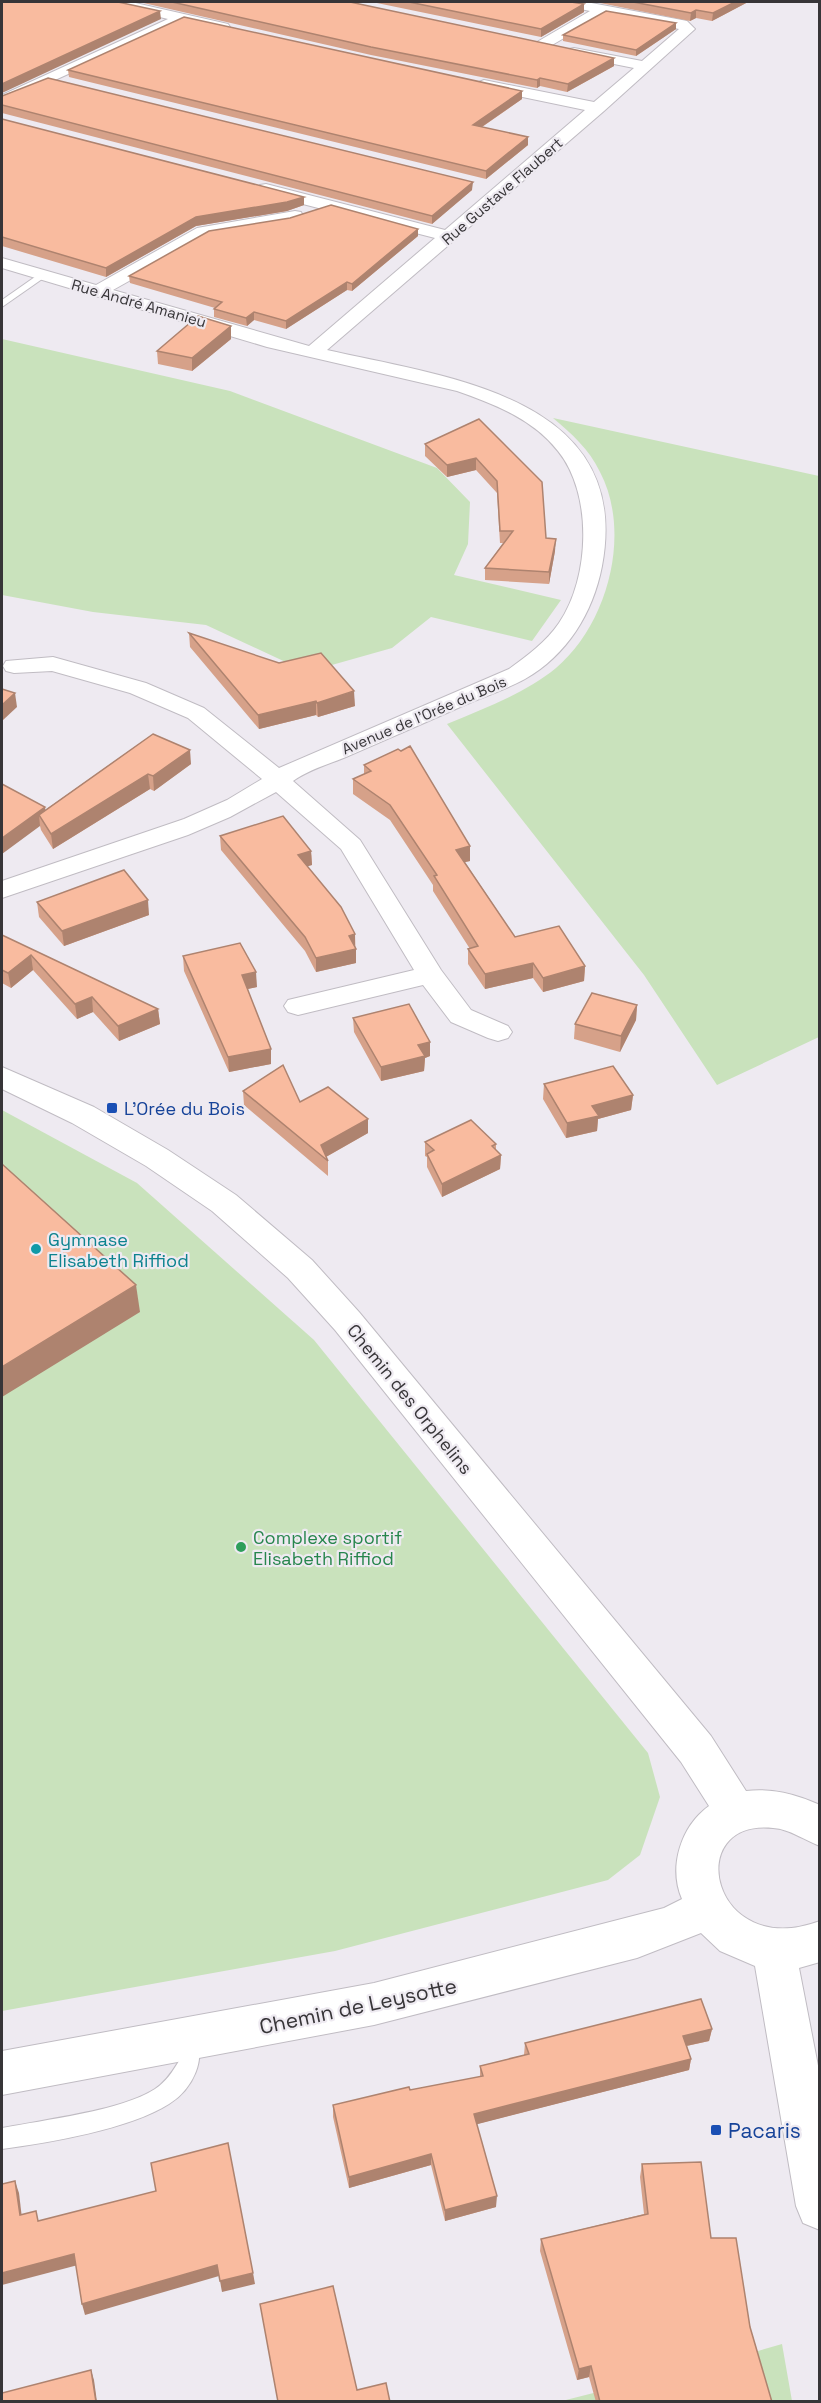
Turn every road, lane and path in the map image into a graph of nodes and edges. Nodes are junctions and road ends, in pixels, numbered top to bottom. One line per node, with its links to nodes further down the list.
1 (115, 2): 6 (street)
2 (566, 2): 4 (street)
3 (640, 2): 5 (street)
4 (603, 9): 5 (street); 8 (street)
5 (622, 12): 8 (street, Rue Gustave Flaubert)
6 (183, 17): 7 (street); 9 (street)
7 (240, 31)
8 (647, 66): 13 (street, Rue Gustave Flaubert)
9 (47, 80): 11 (street); 12 (street)
10 (470, 82): 13 (street)
11 (70, 85)
12 (2, 100)
13 (599, 108): 16 (street, Rue Gustave Flaubert)
14 (248, 185): 17 (street)
15 (482, 186): 16 (street)
16 (501, 190): 18 (street, Rue Gustave Flaubert)
17 (327, 206): 18 (street); 21 (street)
18 (449, 236): 23 (street, Rue Gustave Flaubert)
19 (2, 263): 20 (street, Rue André Amanieu)
20 (42, 275): 21 (street, Rue André Amanieu); 22 (lane)
21 (99, 291): 23 (street, Rue André Amanieu)
22 (2, 304)
23 (312, 353): 25 (street, Avenue de l'Orée du Bois)
24 (14, 666): 25 (street)
25 (279, 780): 26 (street, Avenue de l'Orée du Bois); 27 (street)
26 (2, 890)
27 (430, 975): 28 (street); 29 (street)
28 (298, 1006)
29 (498, 1032)
30 (2, 1077): 31 (street, Chemin des Orphelins)
31 (736, 1812): 32 (street); 33 (street)
32 (819, 1827)
33 (706, 1908): 35 (street); 36 (street, Chemin de Leysotte)
34 (819, 1941): 35 (street)
35 (774, 1950): 39 (street)
36 (188, 2040): 37 (street, Chemin de Leysotte); 38 (lane)
37 (2, 2073)
38 (2, 2139)
39 (819, 2206)

